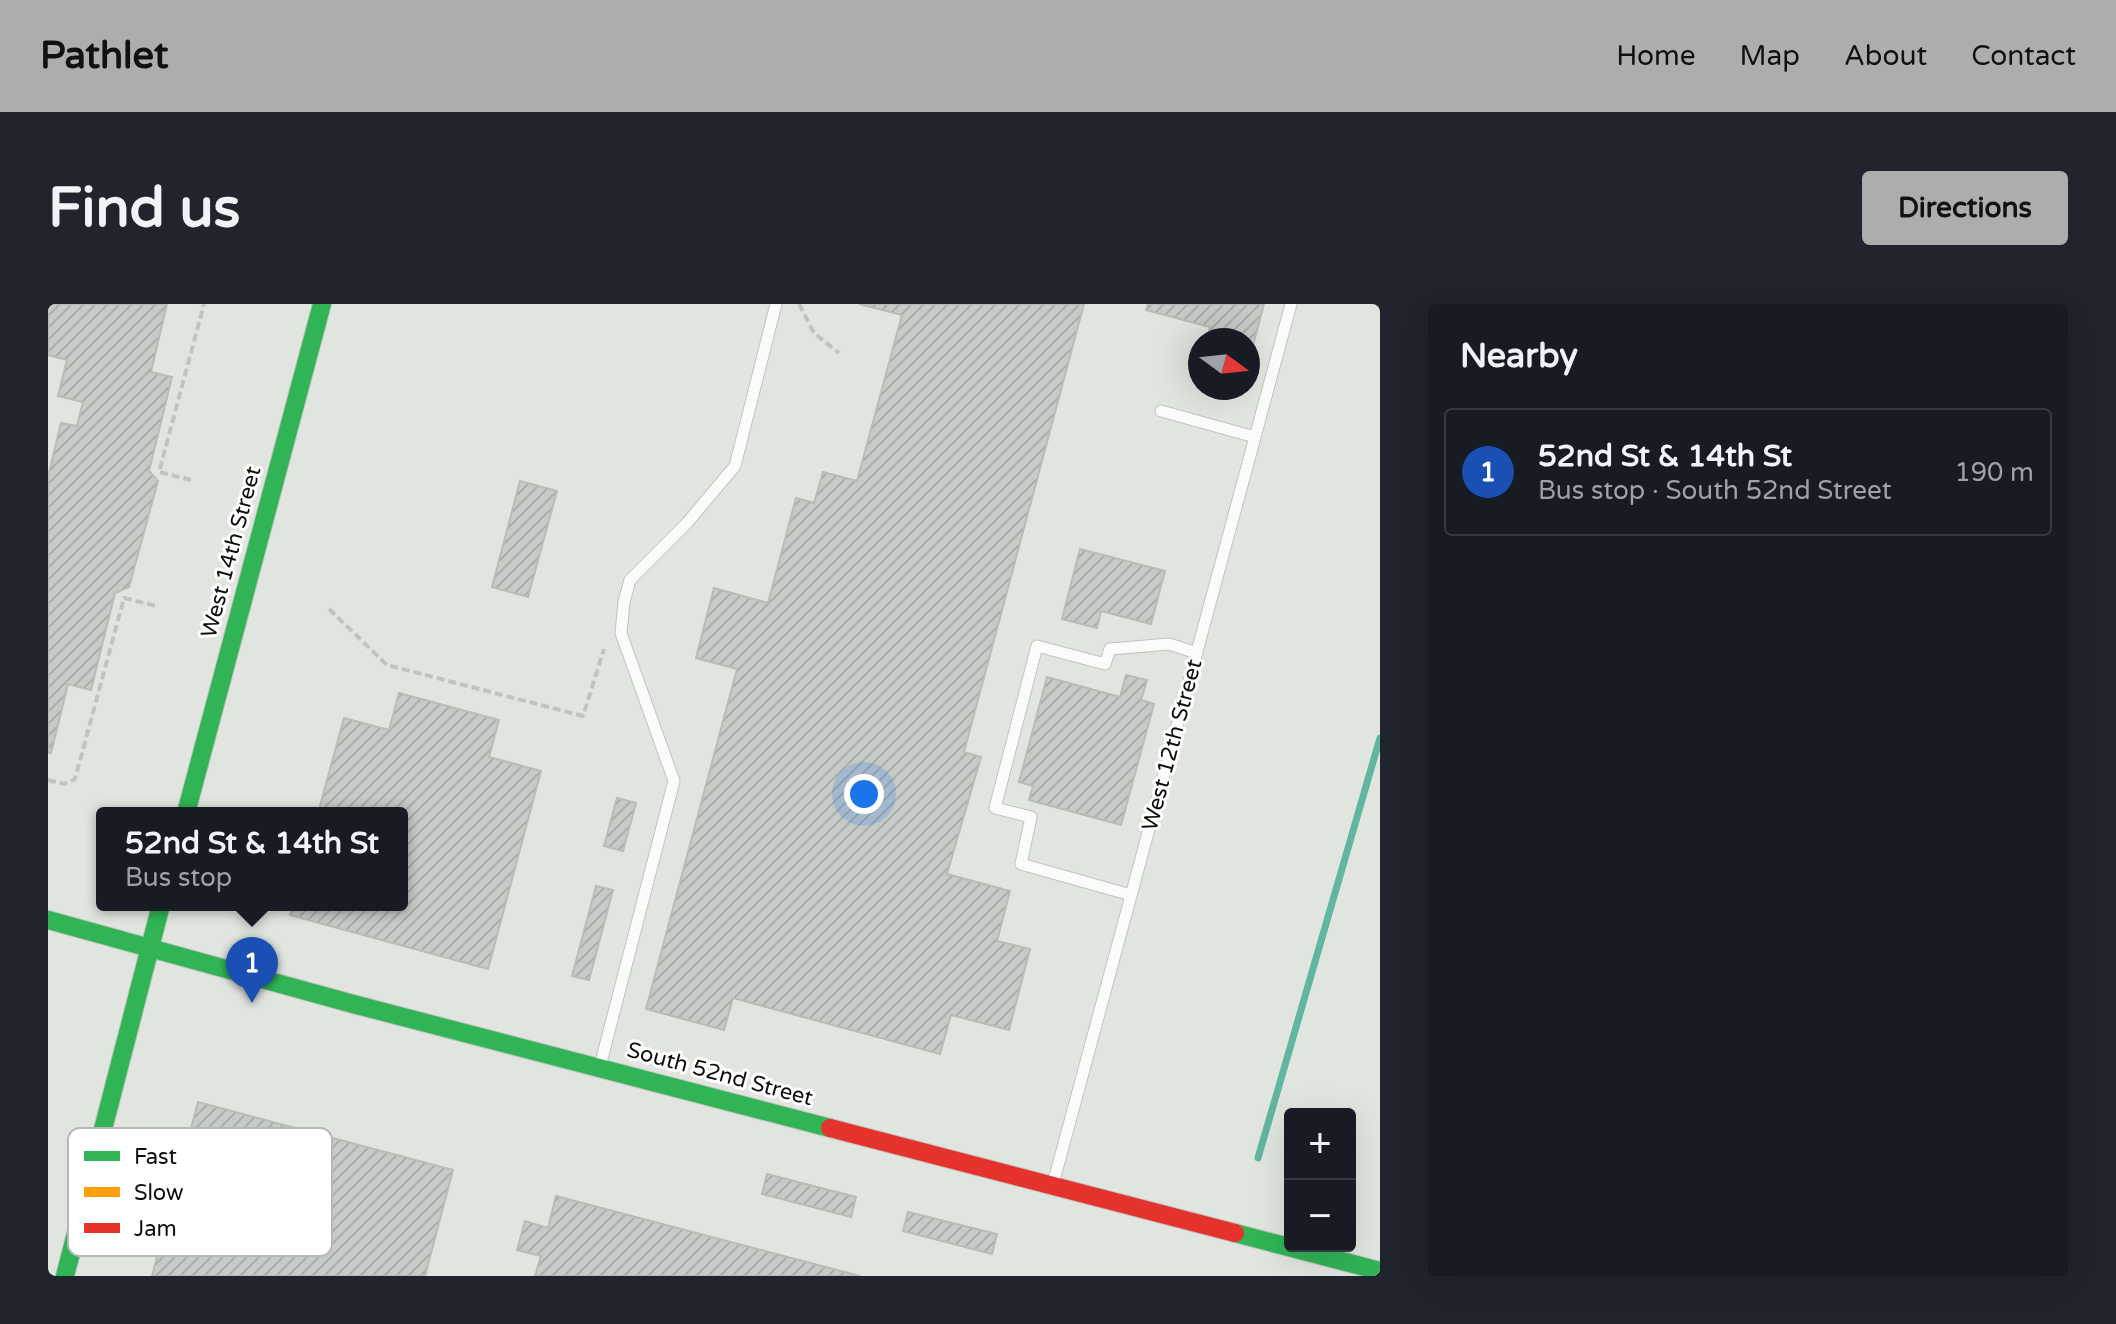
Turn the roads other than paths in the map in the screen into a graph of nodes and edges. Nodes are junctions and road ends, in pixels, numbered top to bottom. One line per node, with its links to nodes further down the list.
1 (322, 304): 7 (main road, West 14th Street)
2 (776, 304): 12 (lane)
3 (1291, 304): 5 (lane, West 12th Street)
4 (1161, 411): 5 (lane)
5 (1255, 437): 6 (lane, West 12th Street)
6 (1197, 653): 8 (lane, West 12th Street); 8 (lane)
7 (188, 807)
8 (1131, 895): 14 (lane, West 12th Street)
9 (159, 911): 11 (main road)
10 (48, 920): 11 (main road, South 52nd Street)
11 (150, 948): 12 (main road, South 52nd Street); 13 (main road)
12 (600, 1067): 14 (main road, South 52nd Street)
13 (103, 1128)
14 (1053, 1186): 16 (main road, South 52nd Street)
15 (70, 1256): 17 (main road)
16 (1380, 1271)
17 (65, 1276)

